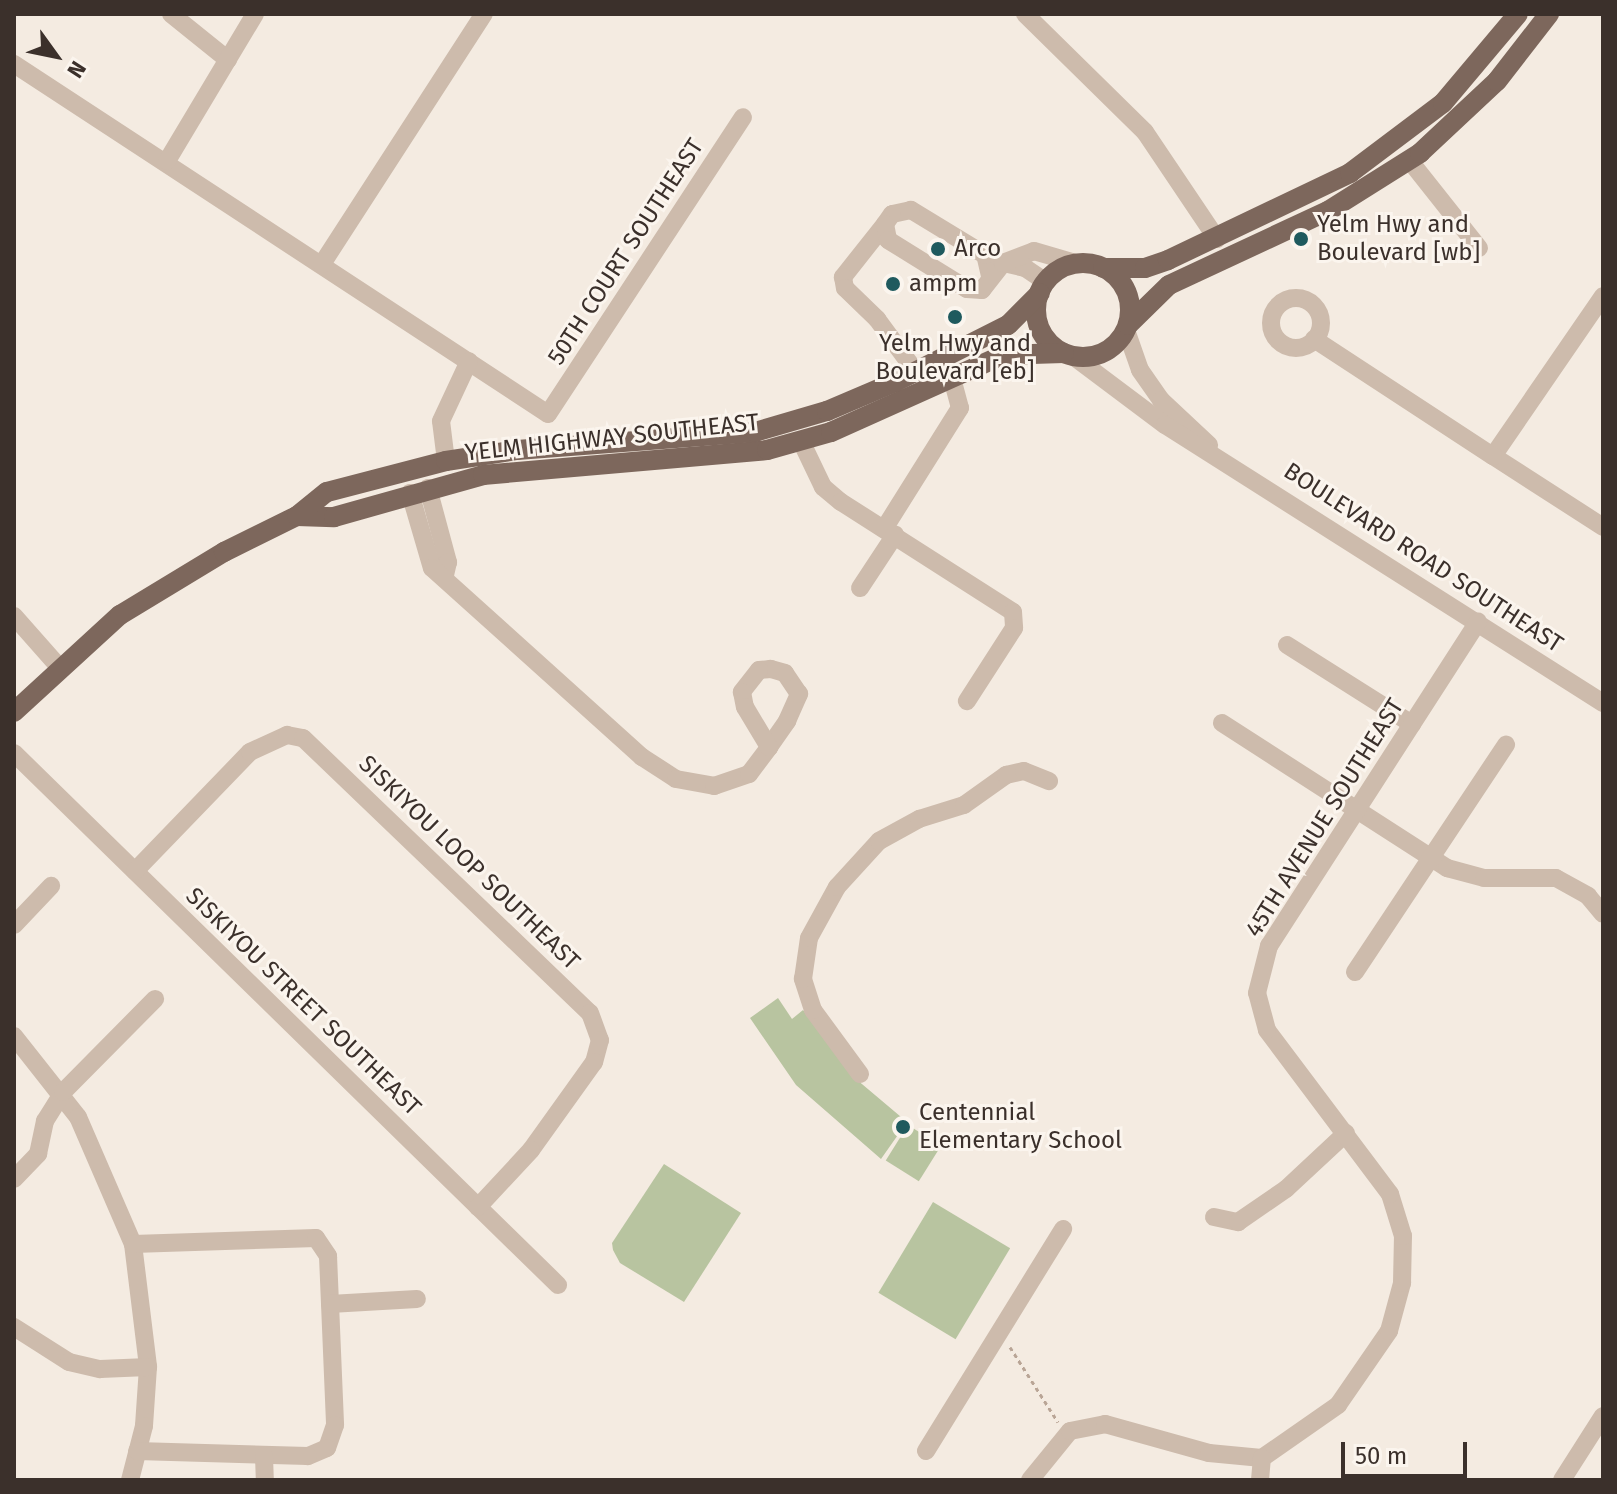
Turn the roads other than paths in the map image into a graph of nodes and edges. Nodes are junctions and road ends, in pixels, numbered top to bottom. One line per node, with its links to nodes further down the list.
1 (171, 14): 7 (street)
2 (255, 14): 7 (street)
3 (484, 14): 15 (street)
4 (1025, 14): 13 (street)
5 (1518, 14): 13 (main road)
6 (1549, 14): 11 (main road)
7 (228, 60): 10 (street)
8 (14, 64): 10 (street)
9 (743, 117): 24 (street, 50TH COURT SOUTHEAST)
10 (167, 161): 15 (street)
11 (1410, 161): 14 (street); 21 (main road)
12 (885, 224): 18 (street); 18 (street); 25 (street)
13 (1217, 239): 17 (main road)
14 (1479, 248)
15 (322, 264): 24 (street)
16 (1079, 264): 17 (main road); 18 (street); 19 (main road)
17 (1103, 268): 21 (main road)
18 (996, 269): 19 (street)
19 (1043, 288): 23 (main road); 25 (main road, YELM HIGHWAY SOUTHEAST)
20 (1603, 296): 29 (street)
21 (1127, 327): 23 (main road); 28 (street, BOULEVARD ROAD SOUTHEAST)
22 (1314, 339): 29 (street)
23 (1068, 355): 26 (main road, YELM HIGHWAY SOUTHEAST); 28 (street, BOULEVARD ROAD SOUTHEAST)
24 (469, 361): 30 (street)
25 (916, 372): 30 (main road, YELM HIGHWAY SOUTHEAST)
26 (952, 378): 27 (main road, YELM HIGHWAY SOUTHEAST); 34 (street)
27 (801, 441): 31 (main road, YELM HIGHWAY SOUTHEAST); 34 (street)
28 (1216, 453): 37 (street, BOULEVARD ROAD SOUTHEAST)
29 (1493, 456): 33 (street)
30 (446, 461): 32 (main road, YELM HIGHWAY SOUTHEAST)
31 (419, 490): 32 (main road, YELM HIGHWAY SOUTHEAST); 46 (street)
32 (297, 516): 39 (main road, YELM HIGHWAY SOUTHEAST)
33 (1603, 527)
34 (889, 532): 35 (street); 40 (street)
35 (860, 588)
36 (14, 616): 39 (street)
37 (1478, 622): 41 (street, BOULEVARD ROAD SOUTHEAST); 44 (street, 45TH AVENUE SOUTHEAST)
38 (1287, 645): 44 (street)
39 (60, 668): 42 (main road, YELM HIGHWAY SOUTHEAST)
40 (967, 701)
41 (1603, 703)
42 (14, 712)
43 (1222, 723): 49 (street)
44 (1412, 724): 49 (street, 45TH AVENUE SOUTHEAST)
45 (1506, 745): 50 (street)
46 (769, 747)
47 (14, 753): 51 (street, SISKIYOU STREET SOUTHEAST)
48 (1049, 781): 58 (street)
49 (1357, 810): 50 (street); 60 (street, 45TH AVENUE SOUTHEAST)
50 (1431, 858): 53 (street); 55 (street)
51 (135, 871): 62 (street, SISKIYOU STREET SOUTHEAST); 62 (street, SISKIYOU LOOP SOUTHEAST)
52 (51, 886): 54 (street)
53 (1603, 913)
54 (14, 925)
55 (1355, 972)
56 (155, 999): 59 (street)
57 (14, 1036): 59 (street)
58 (860, 1074)
59 (63, 1092): 61 (street); 65 (street)
60 (1346, 1133): 63 (street); 75 (street, 45TH AVENUE SOUTHEAST)
61 (14, 1179)
62 (478, 1207): 66 (street, SISKIYOU STREET SOUTHEAST)
63 (1214, 1217)
64 (1063, 1229): 73 (street)
65 (133, 1244): 68 (street); 70 (street)
66 (558, 1285)
67 (417, 1299): 68 (street)
68 (330, 1304): 74 (street)
69 (14, 1327): 70 (street)
70 (148, 1367): 72 (street)
71 (1603, 1416): 80 (street)
72 (137, 1451): 74 (street); 76 (street)
73 (926, 1451)
74 (264, 1456): 77 (street)
75 (1262, 1458): 78 (street); 79 (street)
76 (130, 1480)
77 (265, 1480)
78 (1030, 1480)
79 (1260, 1480)
80 (1562, 1480)

